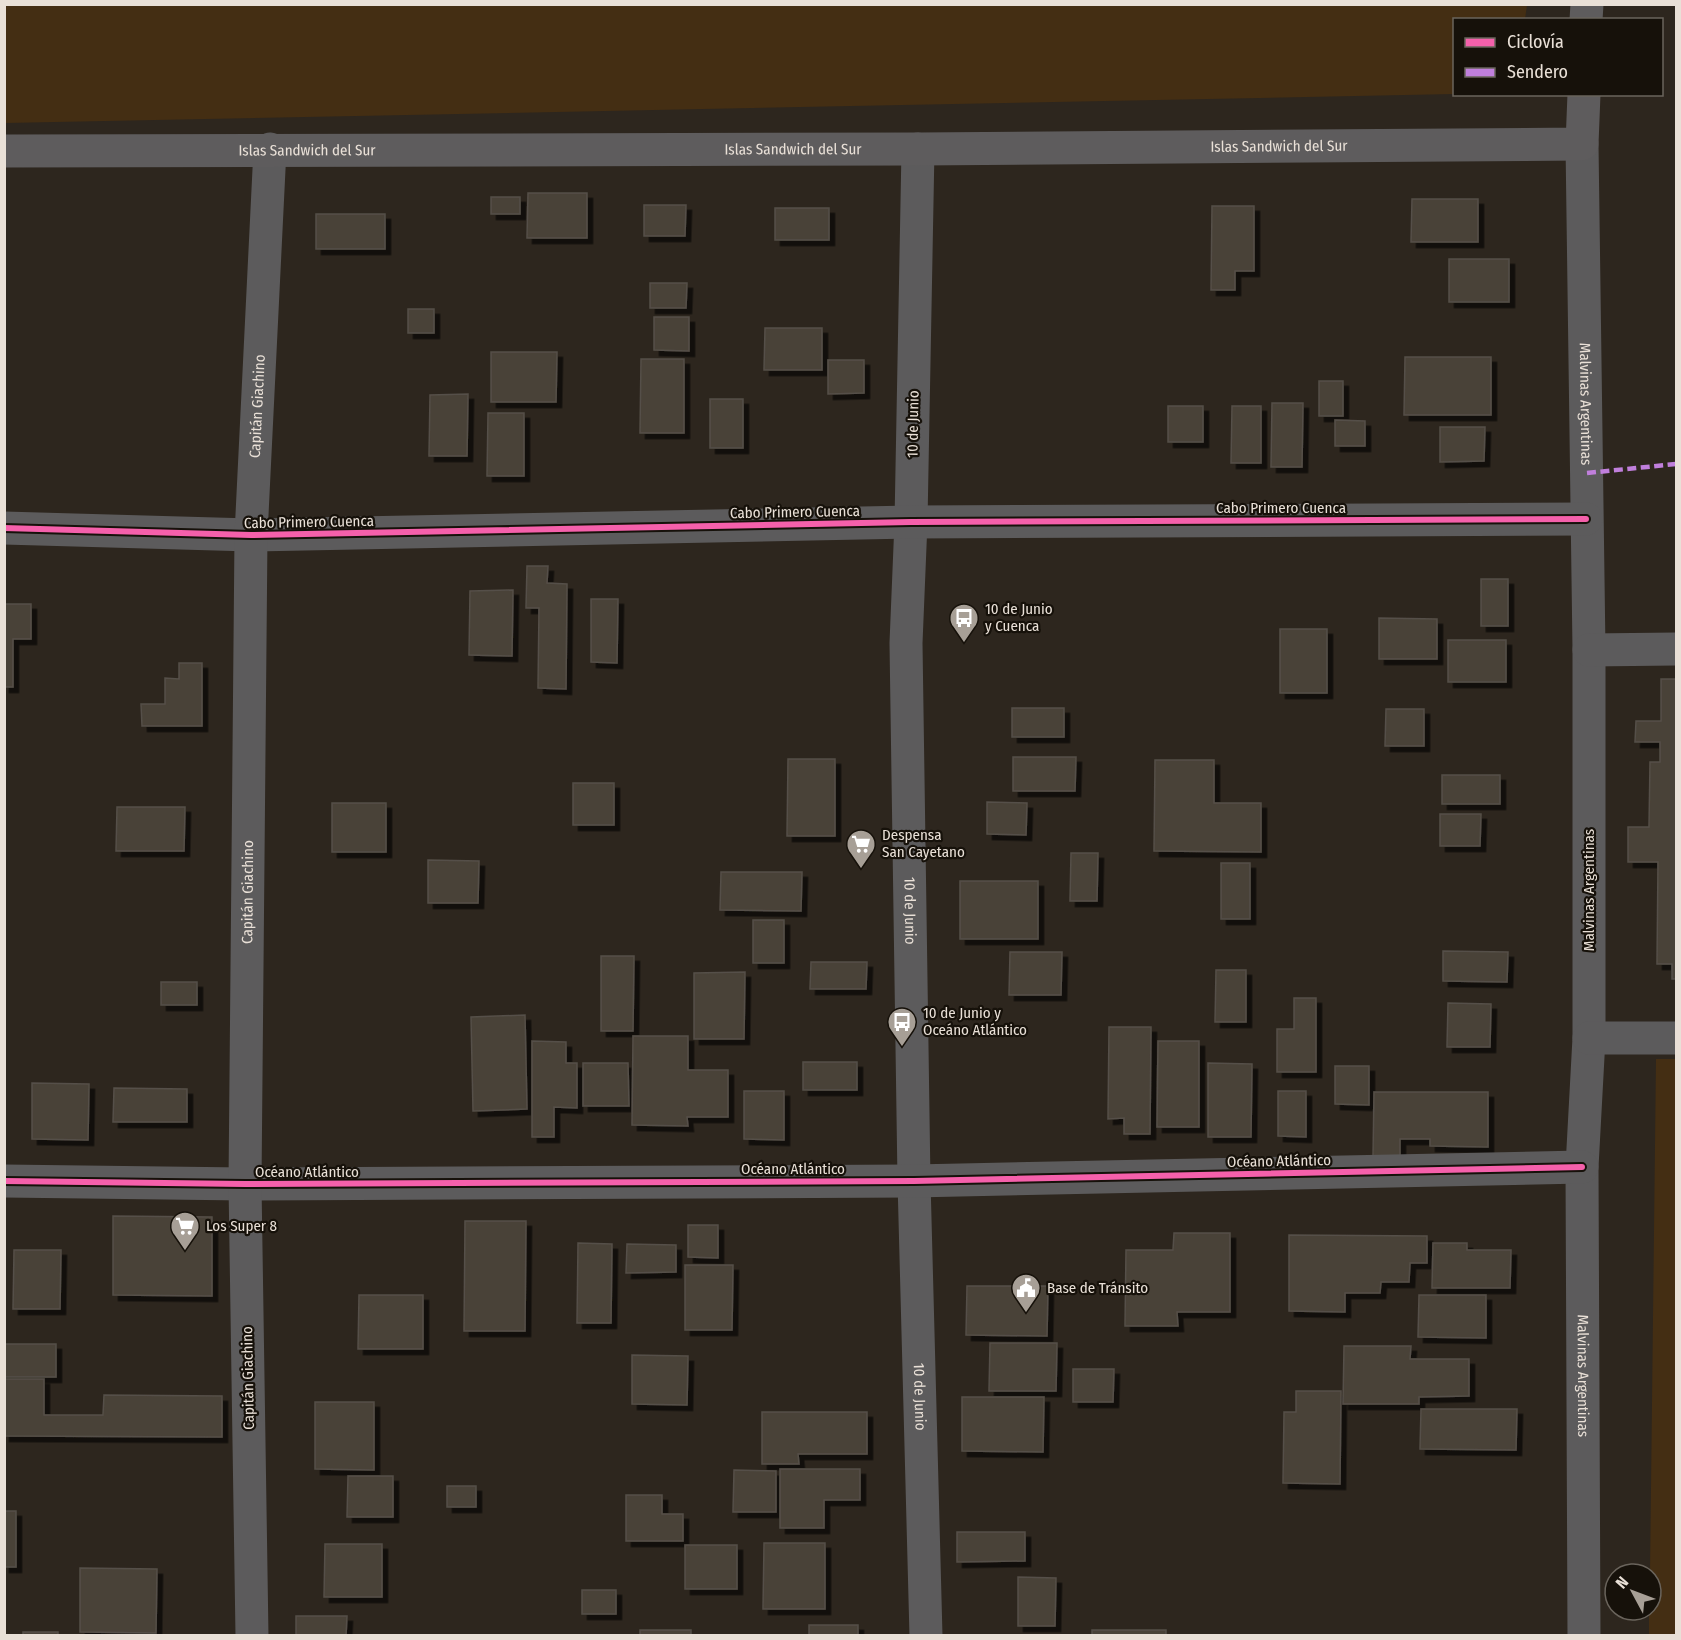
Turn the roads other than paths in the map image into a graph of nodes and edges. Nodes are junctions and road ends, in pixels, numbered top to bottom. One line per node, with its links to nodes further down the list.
1 (1584, 96): 2 (main road)
2 (1582, 144): 4 (main road, Islas Sandwich del Sur); 6 (street, Malvinas Argentinas)
3 (270, 149): 4 (main road, Islas Sandwich del Sur); 5 (main road, Islas Sandwich del Sur); 9 (street, Capitán Giachino)
4 (918, 149): 7 (street, 10 de Junio)
5 (4, 151)
6 (1586, 519): 7 (street, Cabo Primero Cuenca); 11 (street, Malvinas Argentinas)
7 (911, 522): 9 (street, Cabo Primero Cuenca); 16 (street, 10 de Junio)
8 (4, 528): 9 (street, Cabo Primero Cuenca)
9 (251, 535): 17 (street, Capitán Giachino)
10 (1677, 649): 11 (street)
11 (1589, 650): 12 (street, Malvinas Argentinas)
12 (1589, 1038): 13 (street); 14 (street, Malvinas Argentinas)
13 (1677, 1038)
14 (1582, 1167): 16 (street, Océano Atlántico); 20 (street, Malvinas Argentinas)
15 (4, 1181): 17 (street, Océano Atlántico)
16 (914, 1181): 17 (street, Océano Atlántico); 19 (street, 10 de Junio)
17 (245, 1184): 18 (street, Capitán Giachino)
18 (252, 1635)
19 (926, 1635)
20 (1584, 1635)

